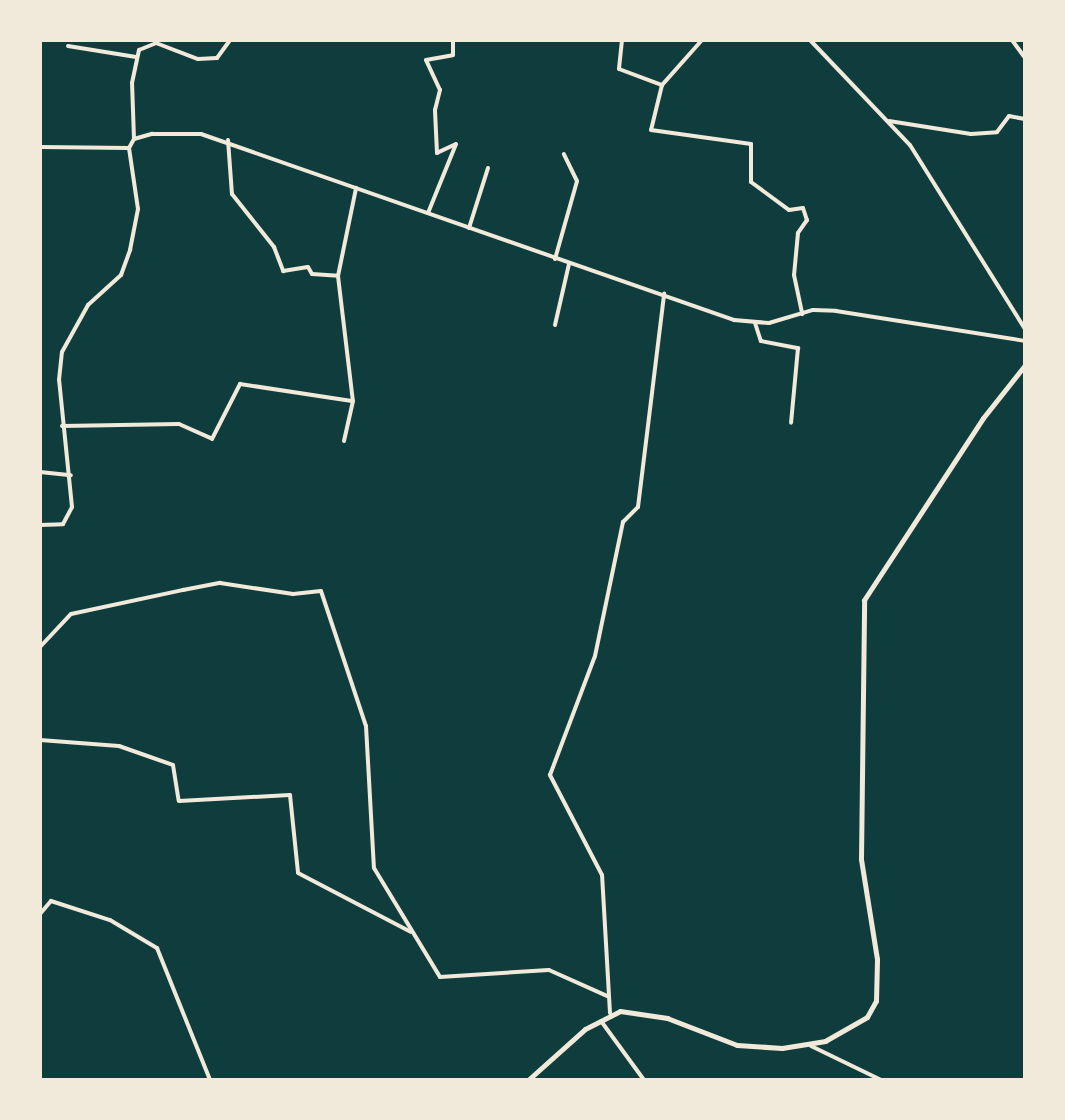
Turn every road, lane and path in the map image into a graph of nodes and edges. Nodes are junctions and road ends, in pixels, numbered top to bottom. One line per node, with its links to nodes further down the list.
1 (230, 40): 8 (street)
2 (453, 40): 20 (street)
3 (622, 40): 10 (street)
4 (702, 40): 10 (street)
5 (810, 40): 12 (street)
6 (1012, 40): 9 (street)
7 (68, 46): 8 (street)
8 (136, 57): 13 (street)
9 (1025, 58)
10 (662, 85): 26 (street)
11 (1025, 119): 12 (street)
12 (887, 120): 29 (street)
13 (134, 139): 14 (street); 16 (street)
14 (228, 140): 19 (street); 24 (street)
15 (40, 147): 16 (street)
16 (129, 148): 34 (street)
17 (564, 154): 22 (street)
18 (488, 168): 21 (street)
19 (356, 188): 20 (street); 24 (street)
20 (428, 213): 21 (street)
21 (469, 228): 22 (street)
22 (555, 259): 23 (street)
23 (569, 264): 25 (street); 28 (street)
24 (338, 276): 32 (street)
25 (664, 294): 27 (street); 43 (street)
26 (802, 314): 27 (street); 30 (street)
27 (755, 323): 33 (street)
28 (555, 325)
29 (1025, 329)
30 (1025, 341)
31 (1024, 367): 46 (main road)
32 (353, 401): 34 (street); 35 (street)
33 (791, 423)
34 (62, 426): 37 (street)
35 (344, 441)
36 (40, 472): 37 (street)
37 (71, 475): 38 (street)
38 (40, 525)
39 (40, 647): 42 (street)
40 (40, 740): 42 (street)
41 (40, 914): 47 (street)
42 (413, 932): 43 (street)
43 (607, 996): 44 (street)
44 (610, 1013): 45 (main road); 46 (main road)
45 (600, 1019): 48 (main road); 49 (street)
46 (811, 1046): 50 (street)
47 (210, 1080)
48 (528, 1080)
49 (644, 1080)
50 (881, 1080)

